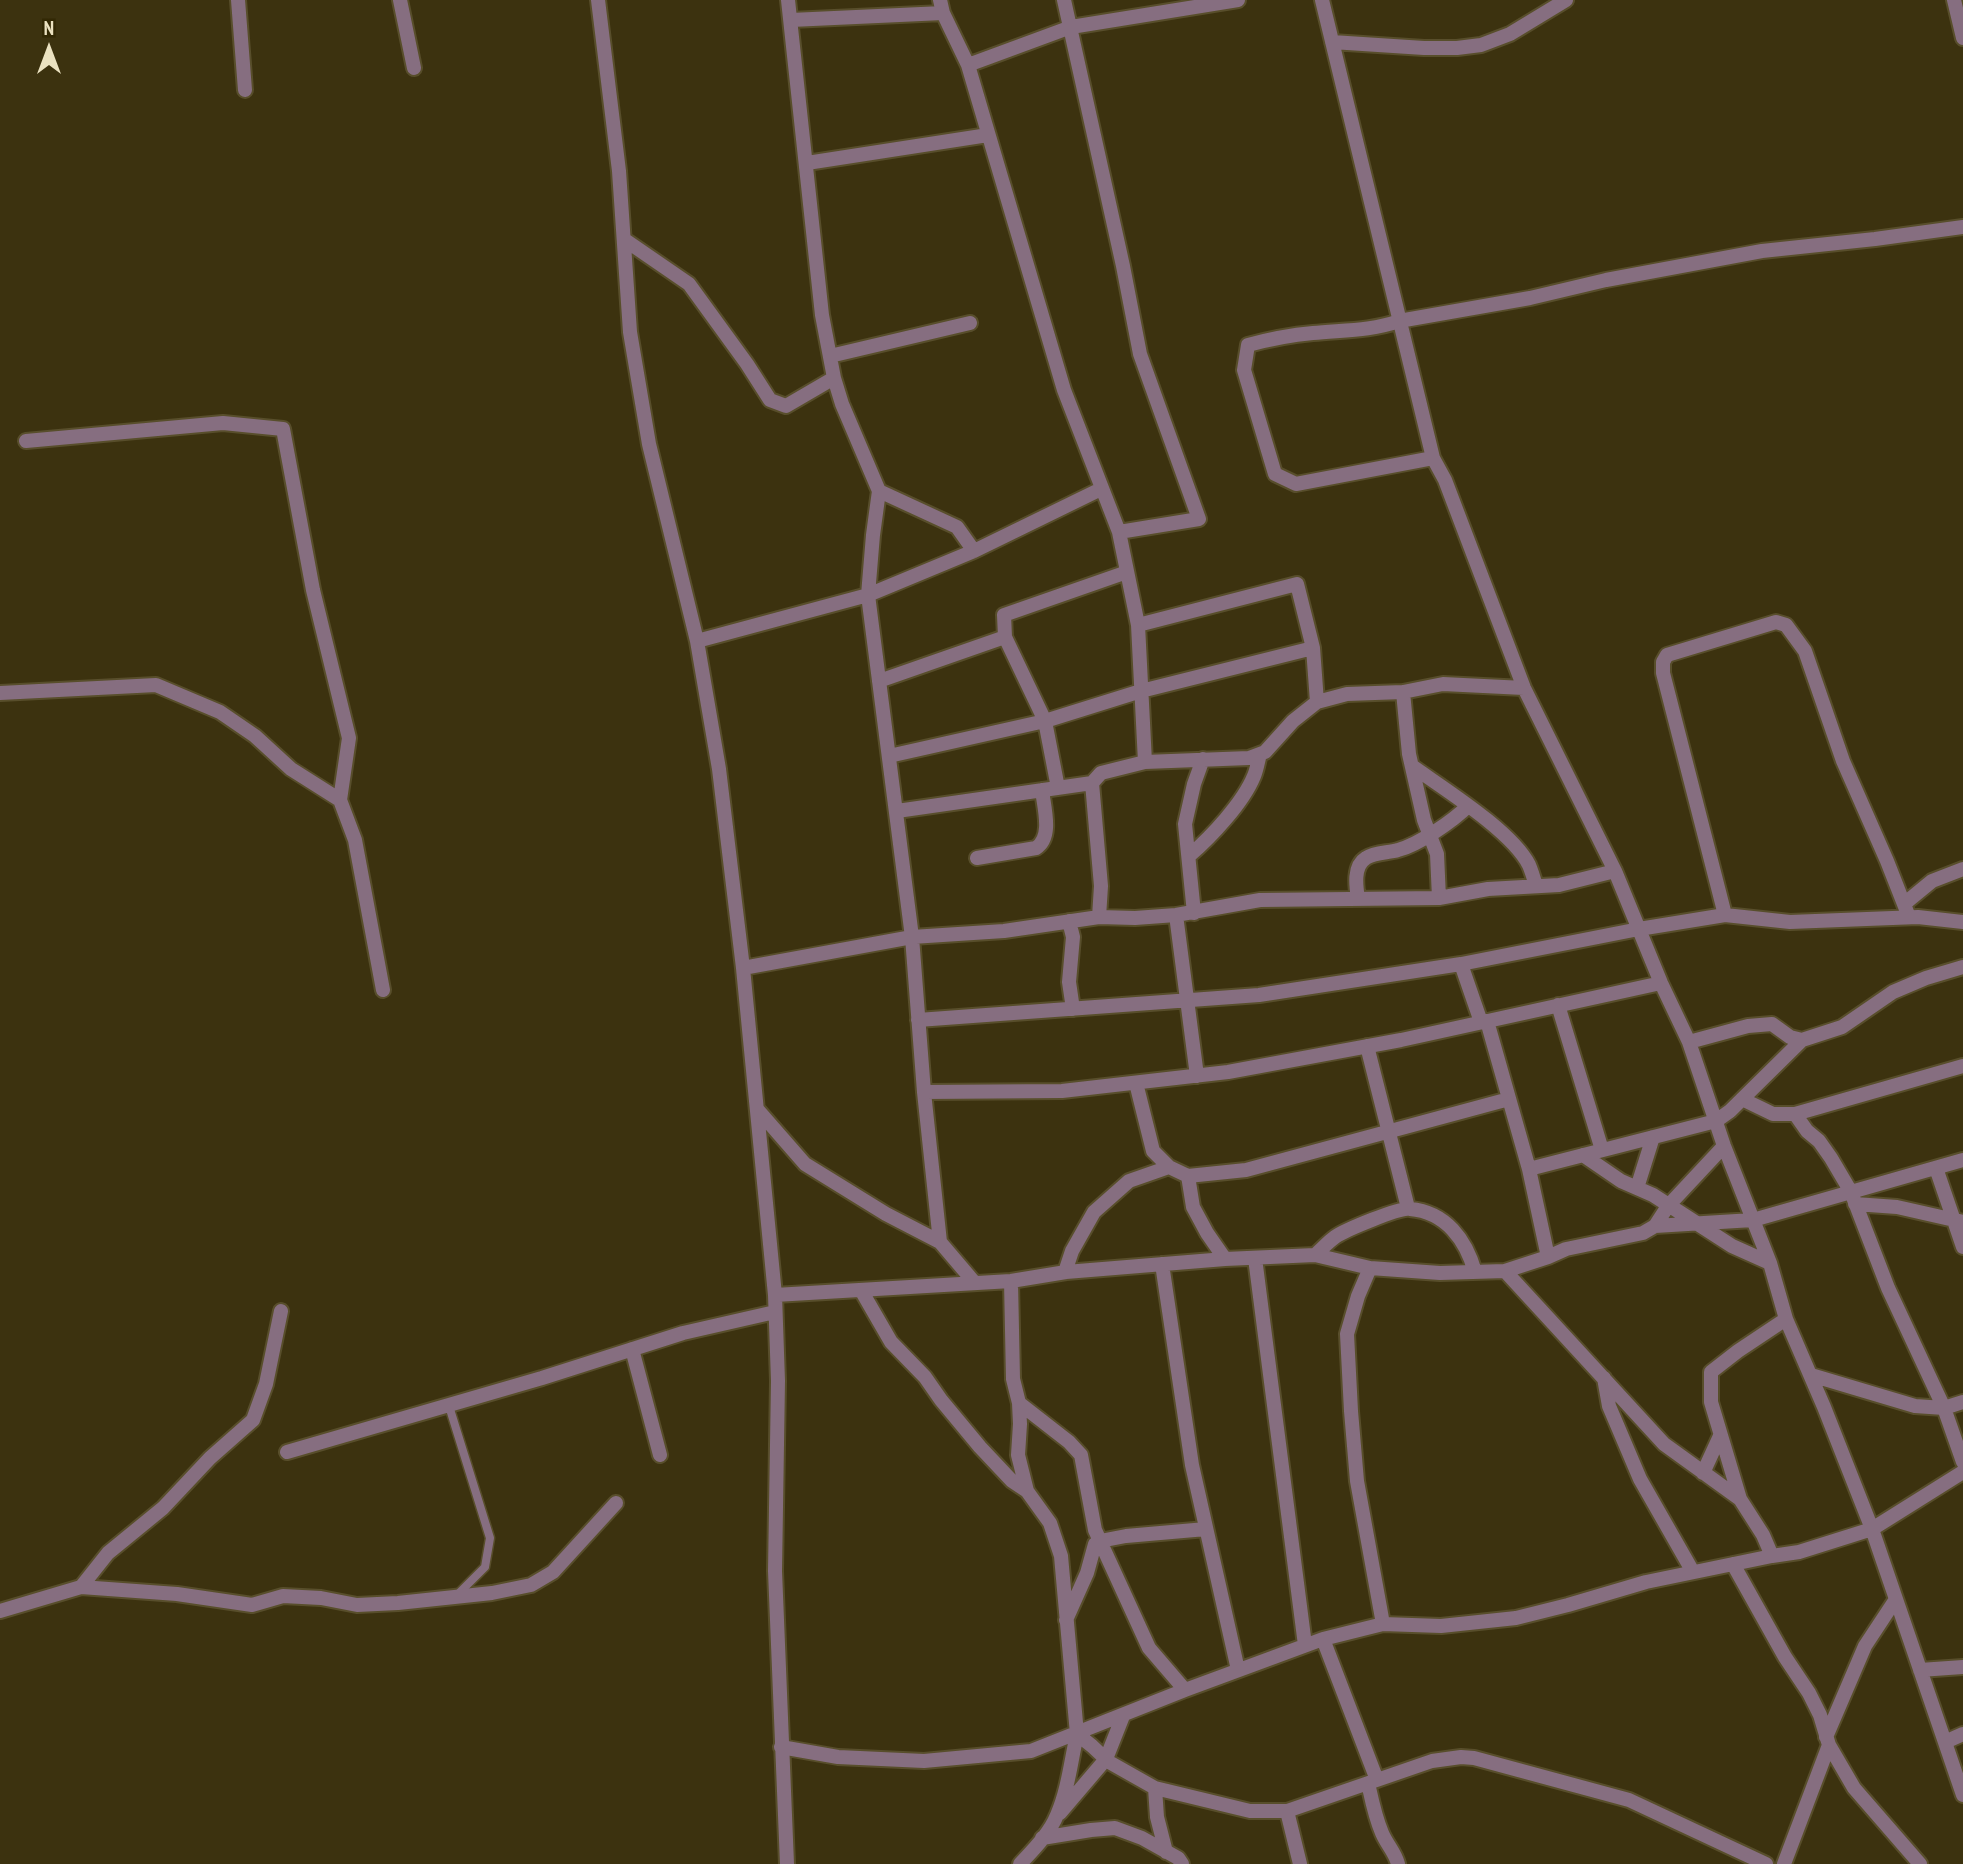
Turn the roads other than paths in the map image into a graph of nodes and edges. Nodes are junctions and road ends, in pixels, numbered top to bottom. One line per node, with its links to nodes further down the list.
1 (238, 0): 18 (street)
2 (400, 0): 17 (street)
3 (598, 0): 22 (street)
4 (788, 0): 12 (street)
5 (1064, 0): 13 (street)
6 (1238, 0): 10 (street)
7 (1322, 0): 15 (street)
8 (1566, 0): 15 (street)
9 (1954, 0): 14 (street)
10 (1161, 6): 13 (street)
11 (942, 7): 12 (street); 16 (street)
12 (790, 20): 20 (street)
13 (1071, 27): 16 (street); 31 (street)
14 (1963, 38)
15 (1332, 43): 23 (street)
16 (968, 65): 19 (street)
17 (414, 68)
18 (245, 90)
19 (988, 135): 20 (street); 29 (street)
20 (807, 163): 25 (street)
21 (1963, 227): 23 (street)
22 (625, 240): 26 (street); 37 (street)
23 (1399, 321): 28 (street); 28 (street)
24 (970, 323): 25 (street)
25 (830, 356): 26 (street)
26 (834, 378): 30 (street)
27 (26, 441): 54 (street)
28 (1433, 458): 40 (street)
29 (1101, 489): 31 (street); 32 (street)
30 (879, 491): 32 (street); 34 (street)
31 (1119, 532): 33 (street)
32 (974, 551): 34 (street)
33 (1127, 572): 35 (street); 36 (street)
34 (868, 595): 37 (street); 39 (street)
35 (1138, 625): 38 (street); 41 (street)
36 (1005, 637): 39 (street); 45 (street)
37 (697, 641): 76 (street)
38 (1312, 648): 41 (street); 44 (street)
39 (879, 681): 47 (street)
40 (1524, 688): 42 (street); 61 (street)
41 (1141, 691): 45 (street); 49 (street)
42 (1403, 692): 44 (street); 50 (street)
43 (0, 693): 54 (street)
44 (1317, 702): 46 (street)
45 (1045, 721): 47 (street); 52 (street)
46 (1260, 754): 48 (street); 58 (street)
47 (889, 756): 56 (street)
48 (1203, 759): 49 (street); 58 (street)
49 (1145, 762): 51 (street)
50 (1412, 766): 55 (street); 57 (street)
51 (1092, 783): 52 (street); 69 (street)
52 (1058, 788): 53 (street)
53 (1042, 790): 56 (street); 59 (street)
54 (340, 800): 78 (street)
55 (1468, 806): 57 (street); 62 (street)
56 (897, 811): 73 (street)
57 (1430, 834): 63 (street); 64 (street)
58 (1189, 856): 66 (street)
59 (977, 858)
60 (1963, 869): 65 (street)
61 (1615, 872): 62 (street); 72 (street)
62 (1536, 886): 63 (street)
63 (1439, 898): 64 (street)
64 (1358, 899): 66 (street)
65 (1906, 911): 68 (street); 68 (street); 71 (street)
66 (1194, 913): 67 (street)
67 (1177, 915): 69 (street); 79 (street)
68 (1725, 915): 72 (street)
69 (1099, 917): 70 (street)
70 (1069, 921): 73 (street); 81 (street)
71 (1963, 922)
72 (1639, 929): 74 (street); 77 (street)
73 (912, 937): 76 (street); 82 (street)
74 (1461, 964): 79 (street); 83 (street)
75 (1963, 967): 84 (street)
76 (743, 968): 93 (street)
77 (1661, 983): 80 (street); 85 (street)
78 (383, 990)
79 (1188, 1000): 81 (street); 88 (street)
80 (1558, 1005): 83 (street); 99 (street)
81 (1073, 1009): 82 (street)
82 (918, 1020): 90 (street)
83 (1484, 1021): 86 (street); 91 (street)
84 (1802, 1040): 85 (street); 92 (street)
85 (1689, 1042): 95 (street)
86 (1367, 1046): 88 (street); 96 (street)
87 (1963, 1066): 94 (street)
88 (1197, 1076): 89 (street)
89 (1136, 1083): 90 (street); 102 (street)
90 (924, 1091): 114 (street)
91 (1509, 1099): 96 (street); 103 (street)
92 (1742, 1099): 94 (street); 95 (street)
93 (757, 1109): 114 (street); 129 (street)
94 (1795, 1114): 107 (street)
95 (1716, 1121): 97 (street); 98 (street)
96 (1388, 1132): 105 (street); 109 (street)
97 (1653, 1137): 99 (street); 106 (street)
98 (1724, 1146): 108 (street); 110 (street)
99 (1602, 1150): 100 (street)
100 (1583, 1155): 103 (street); 106 (street)
101 (1963, 1160): 104 (street)
102 (1169, 1167): 105 (street); 124 (street)
103 (1529, 1168): 117 (street)
104 (1936, 1168): 107 (street); 111 (street)
105 (1188, 1177): 119 (street)
106 (1637, 1188): 108 (street)
107 (1853, 1198): 110 (street); 111 (street); 139 (street)
108 (1668, 1206): 112 (street); 113 (street)
109 (1408, 1208): 116 (street); 125 (street)
110 (1753, 1220): 112 (street); 120 (street)
111 (1958, 1221): 115 (street)
112 (1696, 1224): 113 (street); 120 (street)
113 (1656, 1226): 117 (street)
114 (940, 1242): 127 (street)
115 (1963, 1247)
116 (1315, 1255): 118 (street); 122 (street)
117 (1548, 1257): 123 (street)
118 (1255, 1258): 119 (street); 162 (street)
119 (1225, 1259): 121 (street)
120 (1770, 1263): 132 (street)
121 (1162, 1264): 124 (street); 149 (street)
122 (1370, 1268): 125 (street); 160 (street)
123 (1506, 1271): 125 (street); 135 (street)
124 (1065, 1272): 126 (street)
125 (1475, 1272)
126 (1010, 1281): 127 (street); 137 (street)
127 (974, 1282): 128 (street)
128 (861, 1290): 129 (street); 146 (street)
129 (775, 1296): 131 (street)
130 (281, 1311): 155 (street)
131 (775, 1312): 133 (street); 172 (street)
132 (1786, 1319): 134 (street); 140 (street)
133 (632, 1349): 138 (street); 142 (street)
134 (1811, 1375): 139 (street); 150 (street)
135 (1604, 1377): 145 (street); 154 (street)
136 (1963, 1402): 139 (street)
137 (1019, 1403): 146 (street); 151 (street)
138 (449, 1406): 141 (street); 156 (lane)
139 (1944, 1408): 143 (street)
140 (1720, 1436): 145 (street); 147 (street)
141 (288, 1452)
142 (660, 1455)
143 (1963, 1462)
144 (1963, 1472): 150 (street)
145 (1703, 1473): 147 (street)
146 (1027, 1491): 159 (street)
147 (1740, 1499): 152 (street)
148 (616, 1503): 156 (street)
149 (1206, 1530): 151 (street); 164 (street)
150 (1872, 1530): 152 (street); 157 (street)
151 (1100, 1541): 159 (street); 166 (street)
152 (1772, 1556): 153 (street)
153 (1733, 1564): 154 (street); 170 (street)
154 (1693, 1572): 160 (street)
155 (80, 1587): 156 (street); 158 (street)
156 (456, 1597)
157 (1896, 1599): 165 (street); 170 (street)
158 (0, 1611)
159 (1066, 1621): 168 (street)
160 (1383, 1624): 161 (street)
161 (1323, 1639): 162 (street); 174 (street)
162 (1305, 1645): 164 (street)
163 (1963, 1667): 165 (street)
164 (1238, 1670): 166 (street)
165 (1920, 1670): 171 (street)
166 (1185, 1690): 167 (street)
167 (1123, 1716): 168 (street); 173 (street)
168 (1077, 1734): 172 (street); 173 (street); 178 (street)
169 (1963, 1734): 171 (street)
170 (1828, 1741): 187 (street); 188 (street)
171 (1945, 1742): 176 (street)
172 (781, 1747): 181 (street)
173 (1105, 1759): 175 (street); 178 (street)
174 (1373, 1782): 177 (street); 185 (street); 186 (street)
175 (1155, 1788): 177 (street); 180 (street)
176 (1963, 1795)
177 (1287, 1811): 184 (street)
178 (1057, 1817): 179 (street)
179 (1042, 1839): 180 (street); 182 (street)
180 (1166, 1852): 183 (street)
181 (786, 1864)
182 (1020, 1864)
183 (1182, 1864)
184 (1300, 1864)
185 (1398, 1864)
186 (1766, 1864)
187 (1784, 1864)
188 (1920, 1864)

